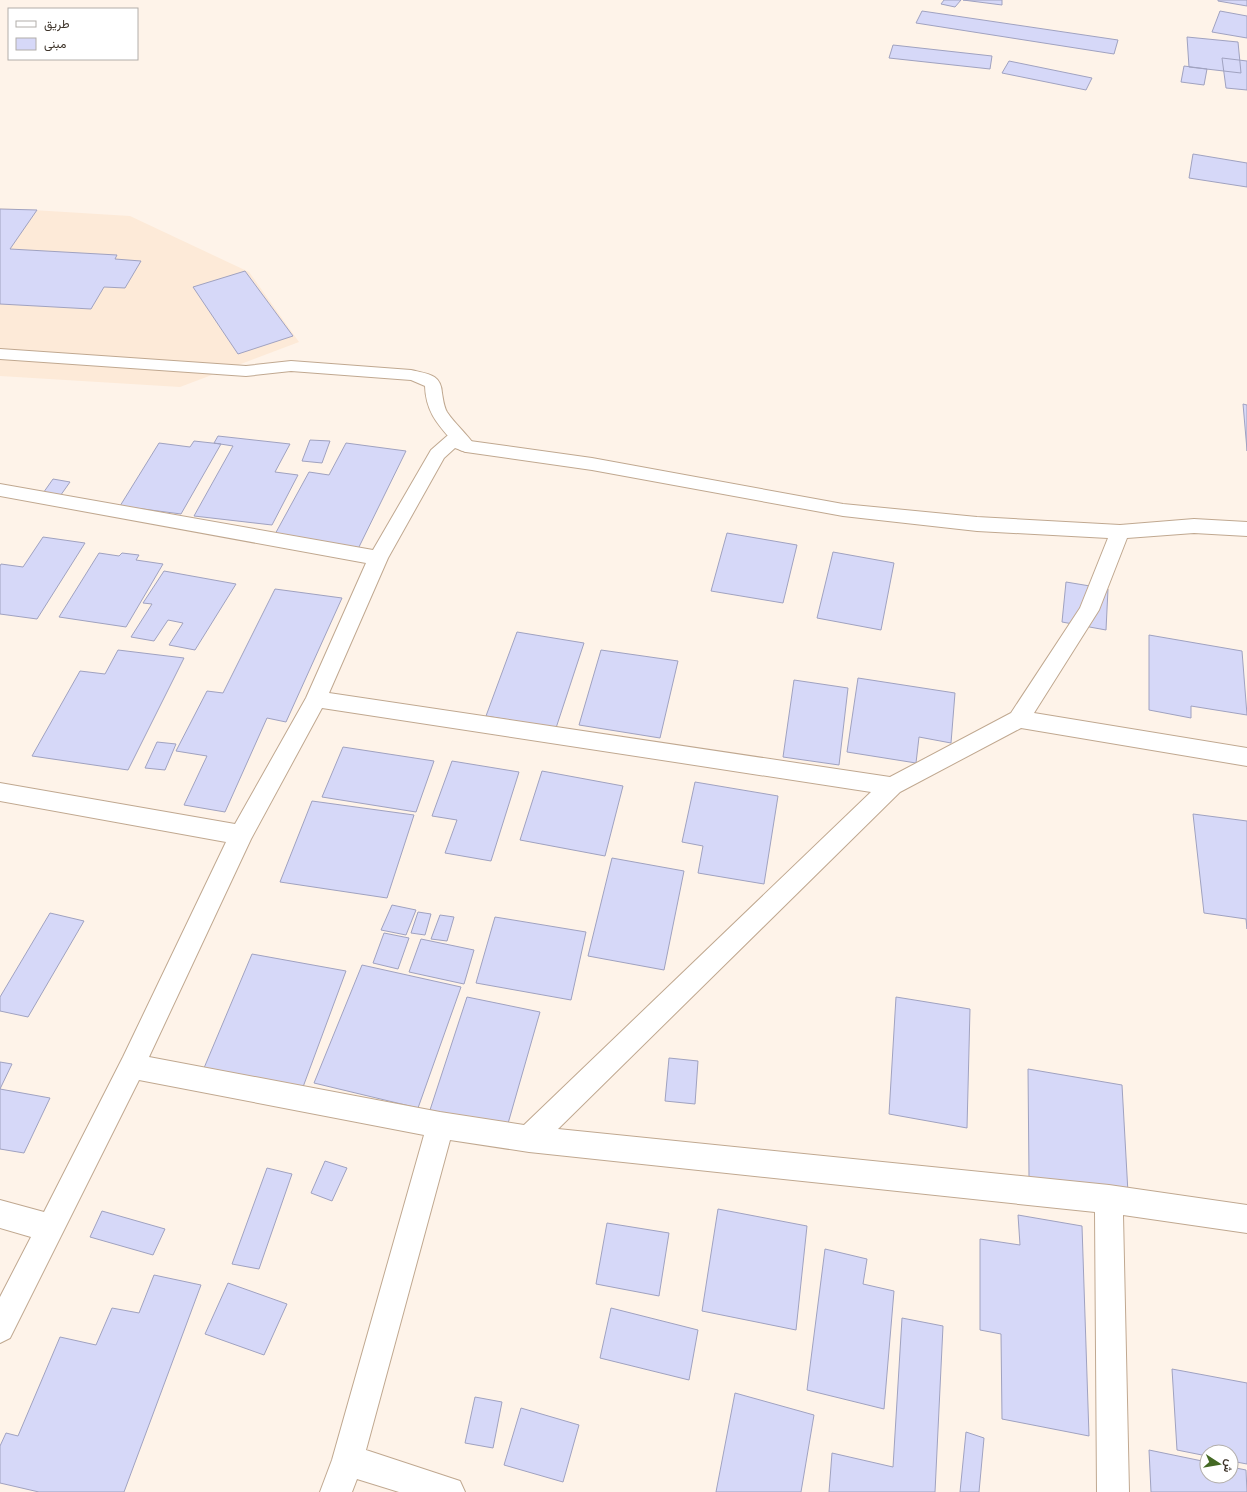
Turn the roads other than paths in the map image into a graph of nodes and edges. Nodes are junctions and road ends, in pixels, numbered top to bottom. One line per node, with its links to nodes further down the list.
1 (0, 354): 2 (street)
2 (466, 446): 5 (street); 6 (street)
3 (0, 490): 6 (street)
4 (1247, 530): 5 (street)
5 (1120, 532): 8 (street)
6 (378, 558): 7 (street)
7 (316, 699): 10 (street); 12 (street)
8 (1019, 719): 9 (street); 10 (street)
9 (1247, 757)
10 (892, 786): 15 (street)
11 (0, 792): 12 (street)
12 (241, 835): 13 (street)
13 (132, 1066): 14 (street); 19 (street)
14 (440, 1125): 15 (street); 21 (street)
15 (529, 1139): 16 (street)
16 (1109, 1199): 18 (street); 24 (street)
17 (0, 1214): 19 (street)
18 (1247, 1219)
19 (50, 1228): 20 (street)
20 (0, 1328)
21 (348, 1460): 22 (street); 23 (street)
22 (336, 1492)
23 (449, 1492)
24 (1114, 1492)

